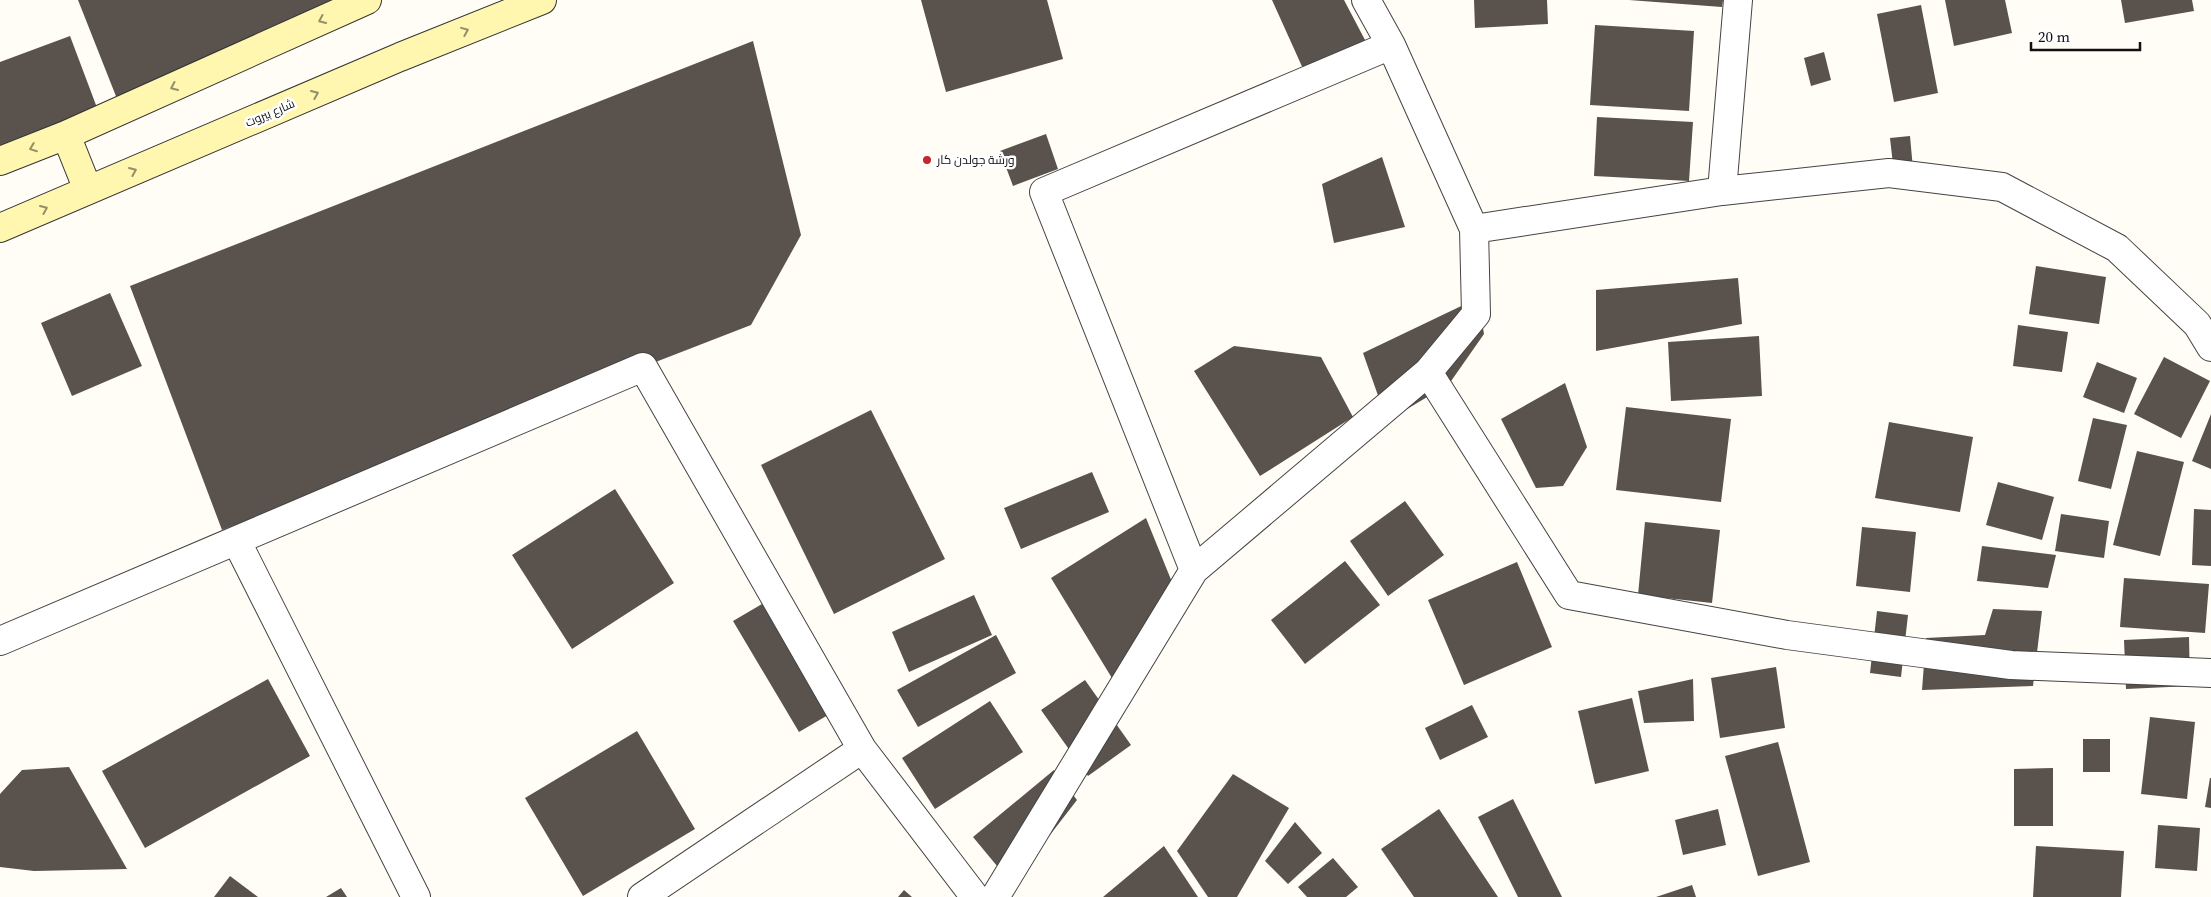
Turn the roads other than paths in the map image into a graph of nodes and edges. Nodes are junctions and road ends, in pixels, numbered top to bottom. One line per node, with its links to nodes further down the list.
1 (367, 0): 6 (main road, one-way to 6)
2 (542, 0): 8 (main road, شارع بيروت, one-way to 2)
3 (1366, 0): 5 (street)
4 (1738, 0): 9 (street)
5 (1391, 45): 11 (street); 15 (street)
6 (66, 135): 7 (main road, one-way to 7); 8 (main road)
7 (0, 161)
8 (88, 190): 10 (main road, شارع بيروت, one-way to 8)
9 (1722, 191): 11 (street); 12 (street)
10 (0, 228)
11 (1474, 228): 13 (street)
12 (2211, 347)
13 (1428, 372): 15 (street); 17 (street)
14 (237, 542): 16 (street); 18 (street); 19 (street)
15 (1194, 570): 22 (street)
16 (0, 641)
17 (2211, 673)
18 (862, 749): 20 (street); 21 (street)
19 (416, 897)
20 (642, 897)
21 (975, 897)
22 (995, 897)

